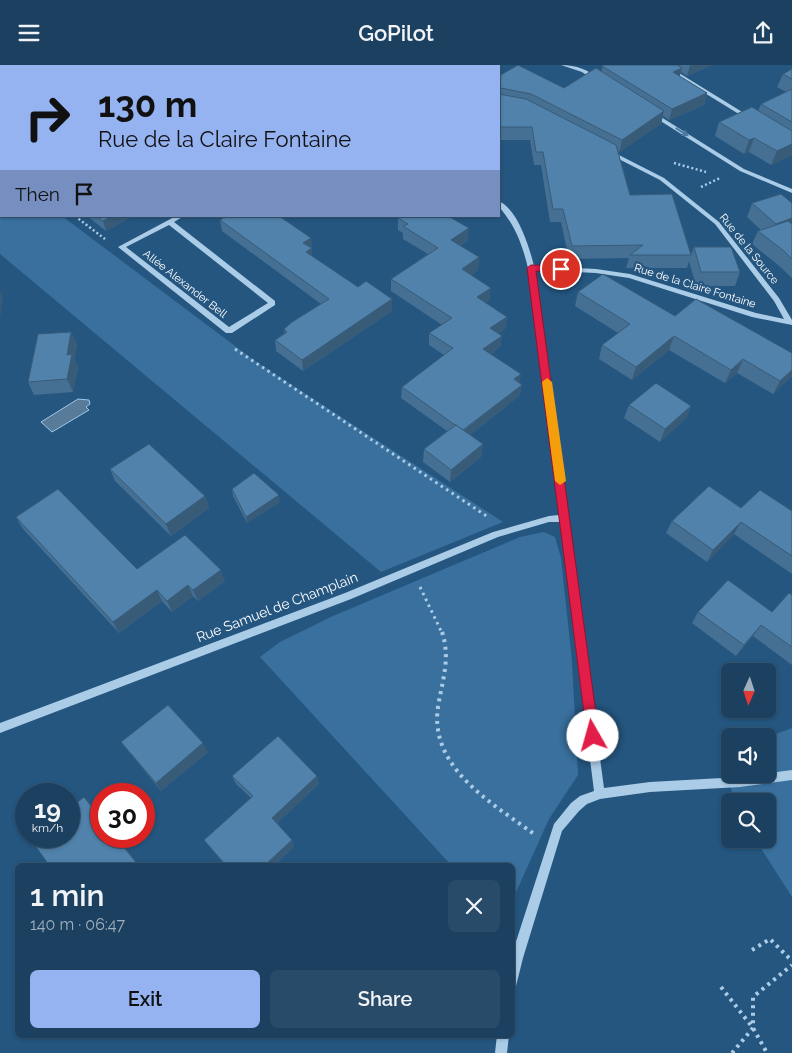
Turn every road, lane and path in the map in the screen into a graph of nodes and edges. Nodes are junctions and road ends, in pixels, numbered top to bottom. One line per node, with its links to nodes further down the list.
1 (564, 65): 3 (street)
2 (662, 65): 5 (street)
3 (606, 85)
4 (649, 111): 11 (street, one-way to 11)
5 (759, 125)
6 (604, 149): 18 (street, Rue de la Source)
7 (667, 162): 8 (path)
8 (710, 174)
9 (715, 180): 10 (path)
10 (695, 191)
11 (792, 191)
12 (500, 204): 17 (street)
13 (76, 217): 16 (path)
14 (179, 217): 15 (street, Allée Alexander Bell)
15 (169, 222): 16 (street, Allée Alexander Bell); 19 (street, Allée Alexander Bell)
16 (121, 247): 19 (street, Allée Alexander Bell)
17 (531, 268): 18 (street, Rue de la Claire Fontaine); 20 (street)
18 (791, 323)
19 (229, 331): 21 (path)
20 (566, 518): 21 (street, Rue Samuel de Champlain); 25 (street)
21 (506, 532): 22 (street, Rue Samuel de Champlain)
22 (408, 570): 23 (street, Rue Samuel de Champlain); 26 (path)
23 (0, 729)
24 (792, 775): 25 (street)
25 (600, 794): 26 (street)
26 (552, 847): 29 (street)
27 (752, 950): 28 (path)
28 (792, 963): 31 (path)
29 (515, 968)
30 (720, 987): 31 (path)
31 (753, 1028): 34 (path); 35 (path)
32 (503, 1038): 33 (street)
33 (501, 1053)
34 (732, 1053)
35 (767, 1053)

